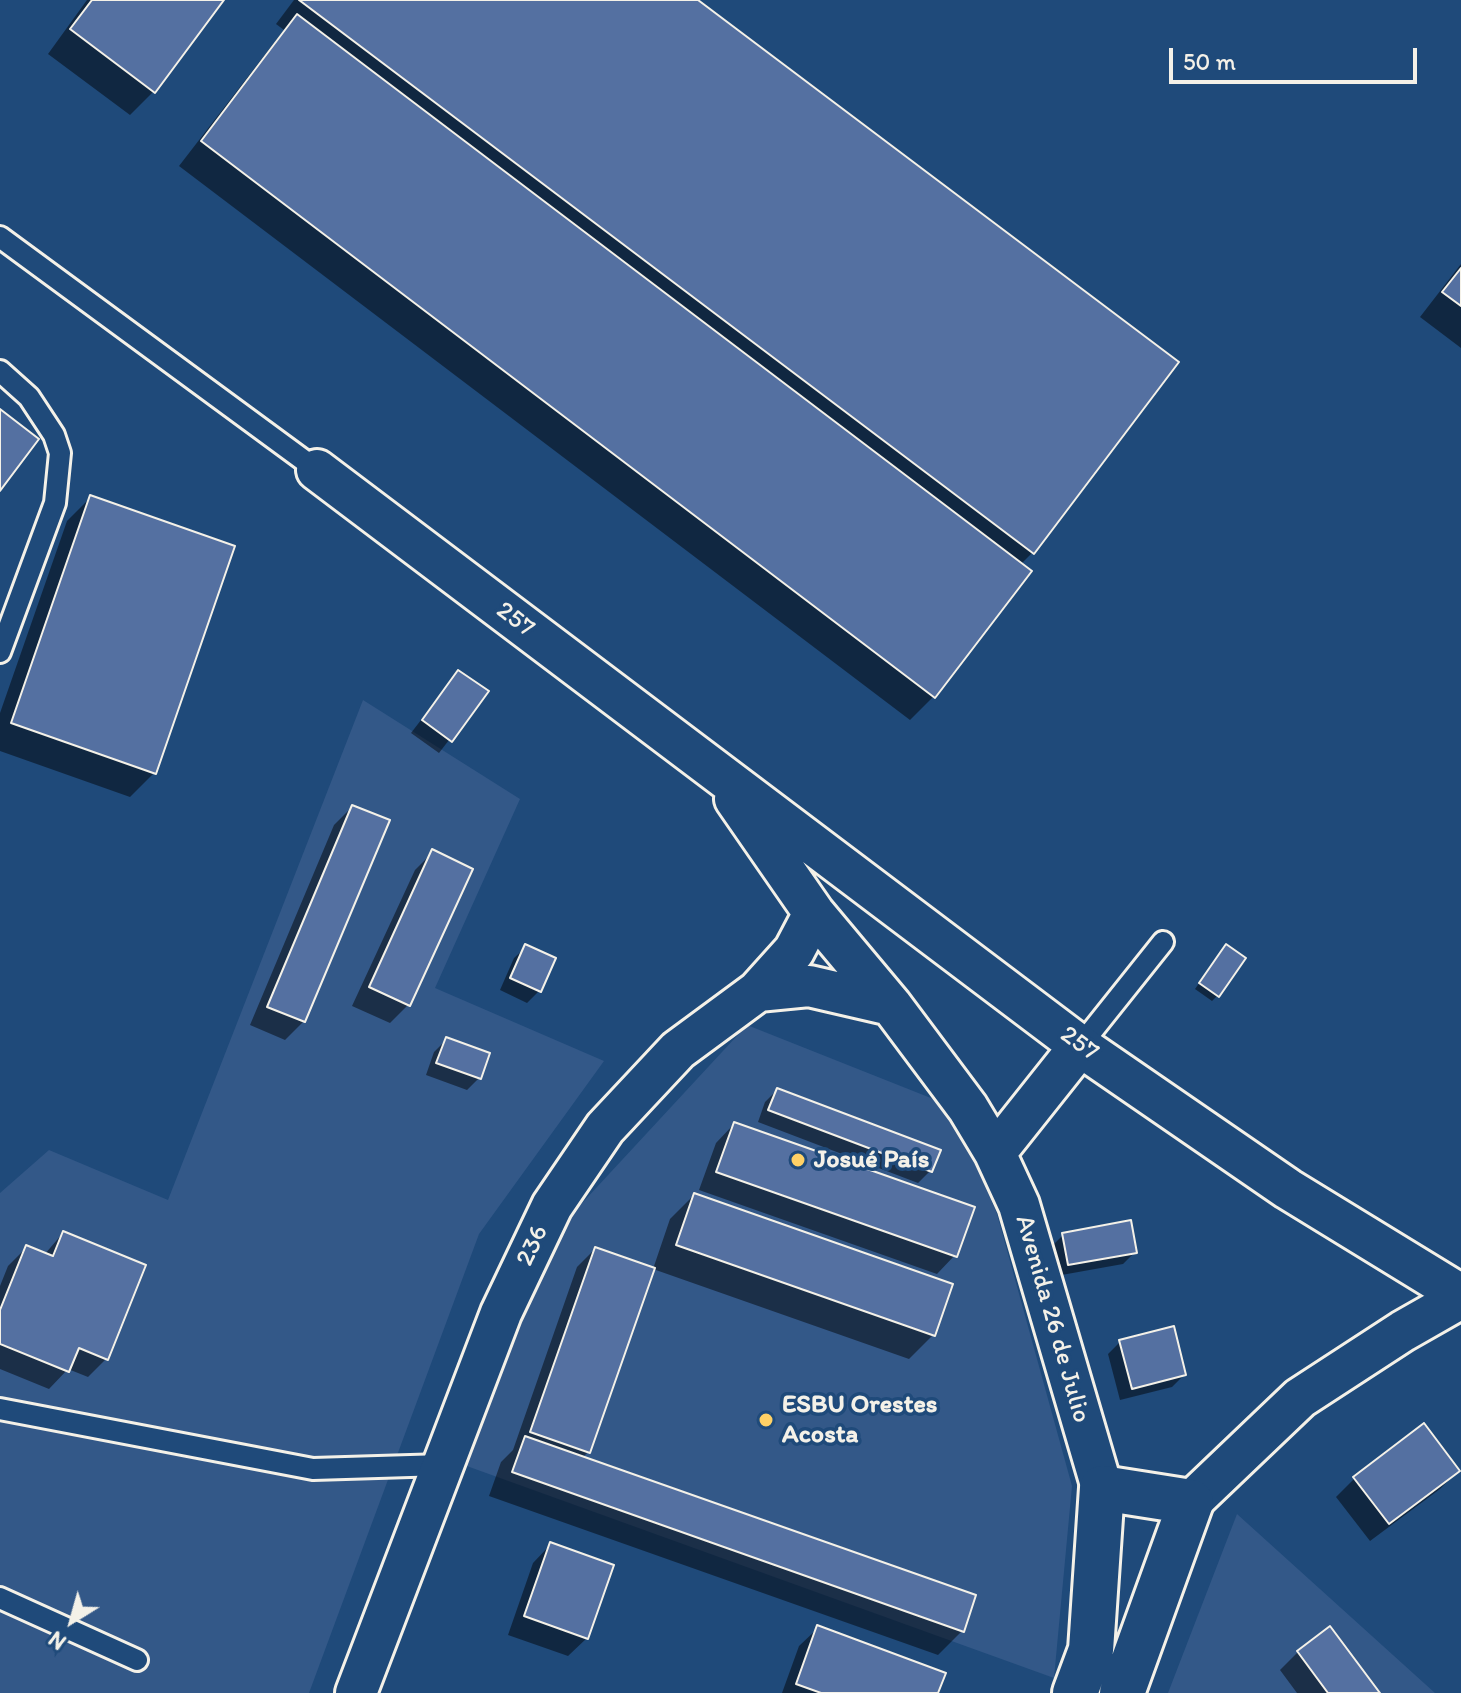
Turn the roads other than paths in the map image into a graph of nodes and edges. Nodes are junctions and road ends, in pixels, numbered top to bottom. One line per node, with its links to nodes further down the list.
1 (0, 237): 3 (lane)
2 (0, 371): 4 (lane)
3 (317, 470): 5 (street, 257)
4 (0, 652)
5 (713, 769): 6 (street, 257); 10 (street, 257)
6 (814, 913): 8 (street, 236); 9 (street, 257)
7 (1163, 942): 10 (lane)
8 (758, 991): 9 (street); 14 (street, 236)
9 (891, 1005): 11 (street, Avenida 26 de Julio)
10 (1080, 1046): 11 (street); 12 (street, 257)
11 (995, 1153): 15 (street, Avenida 26 de Julio)
12 (1461, 1297): 16 (street)
13 (0, 1409): 14 (lane)
14 (443, 1465): 19 (street, 236)
15 (1102, 1488): 16 (street); 20 (street, Avenida 26 de Julio)
16 (1191, 1502): 21 (street)
17 (0, 1598): 18 (lane)
18 (137, 1660)
19 (356, 1693)
20 (1075, 1693)
21 (1122, 1693)

